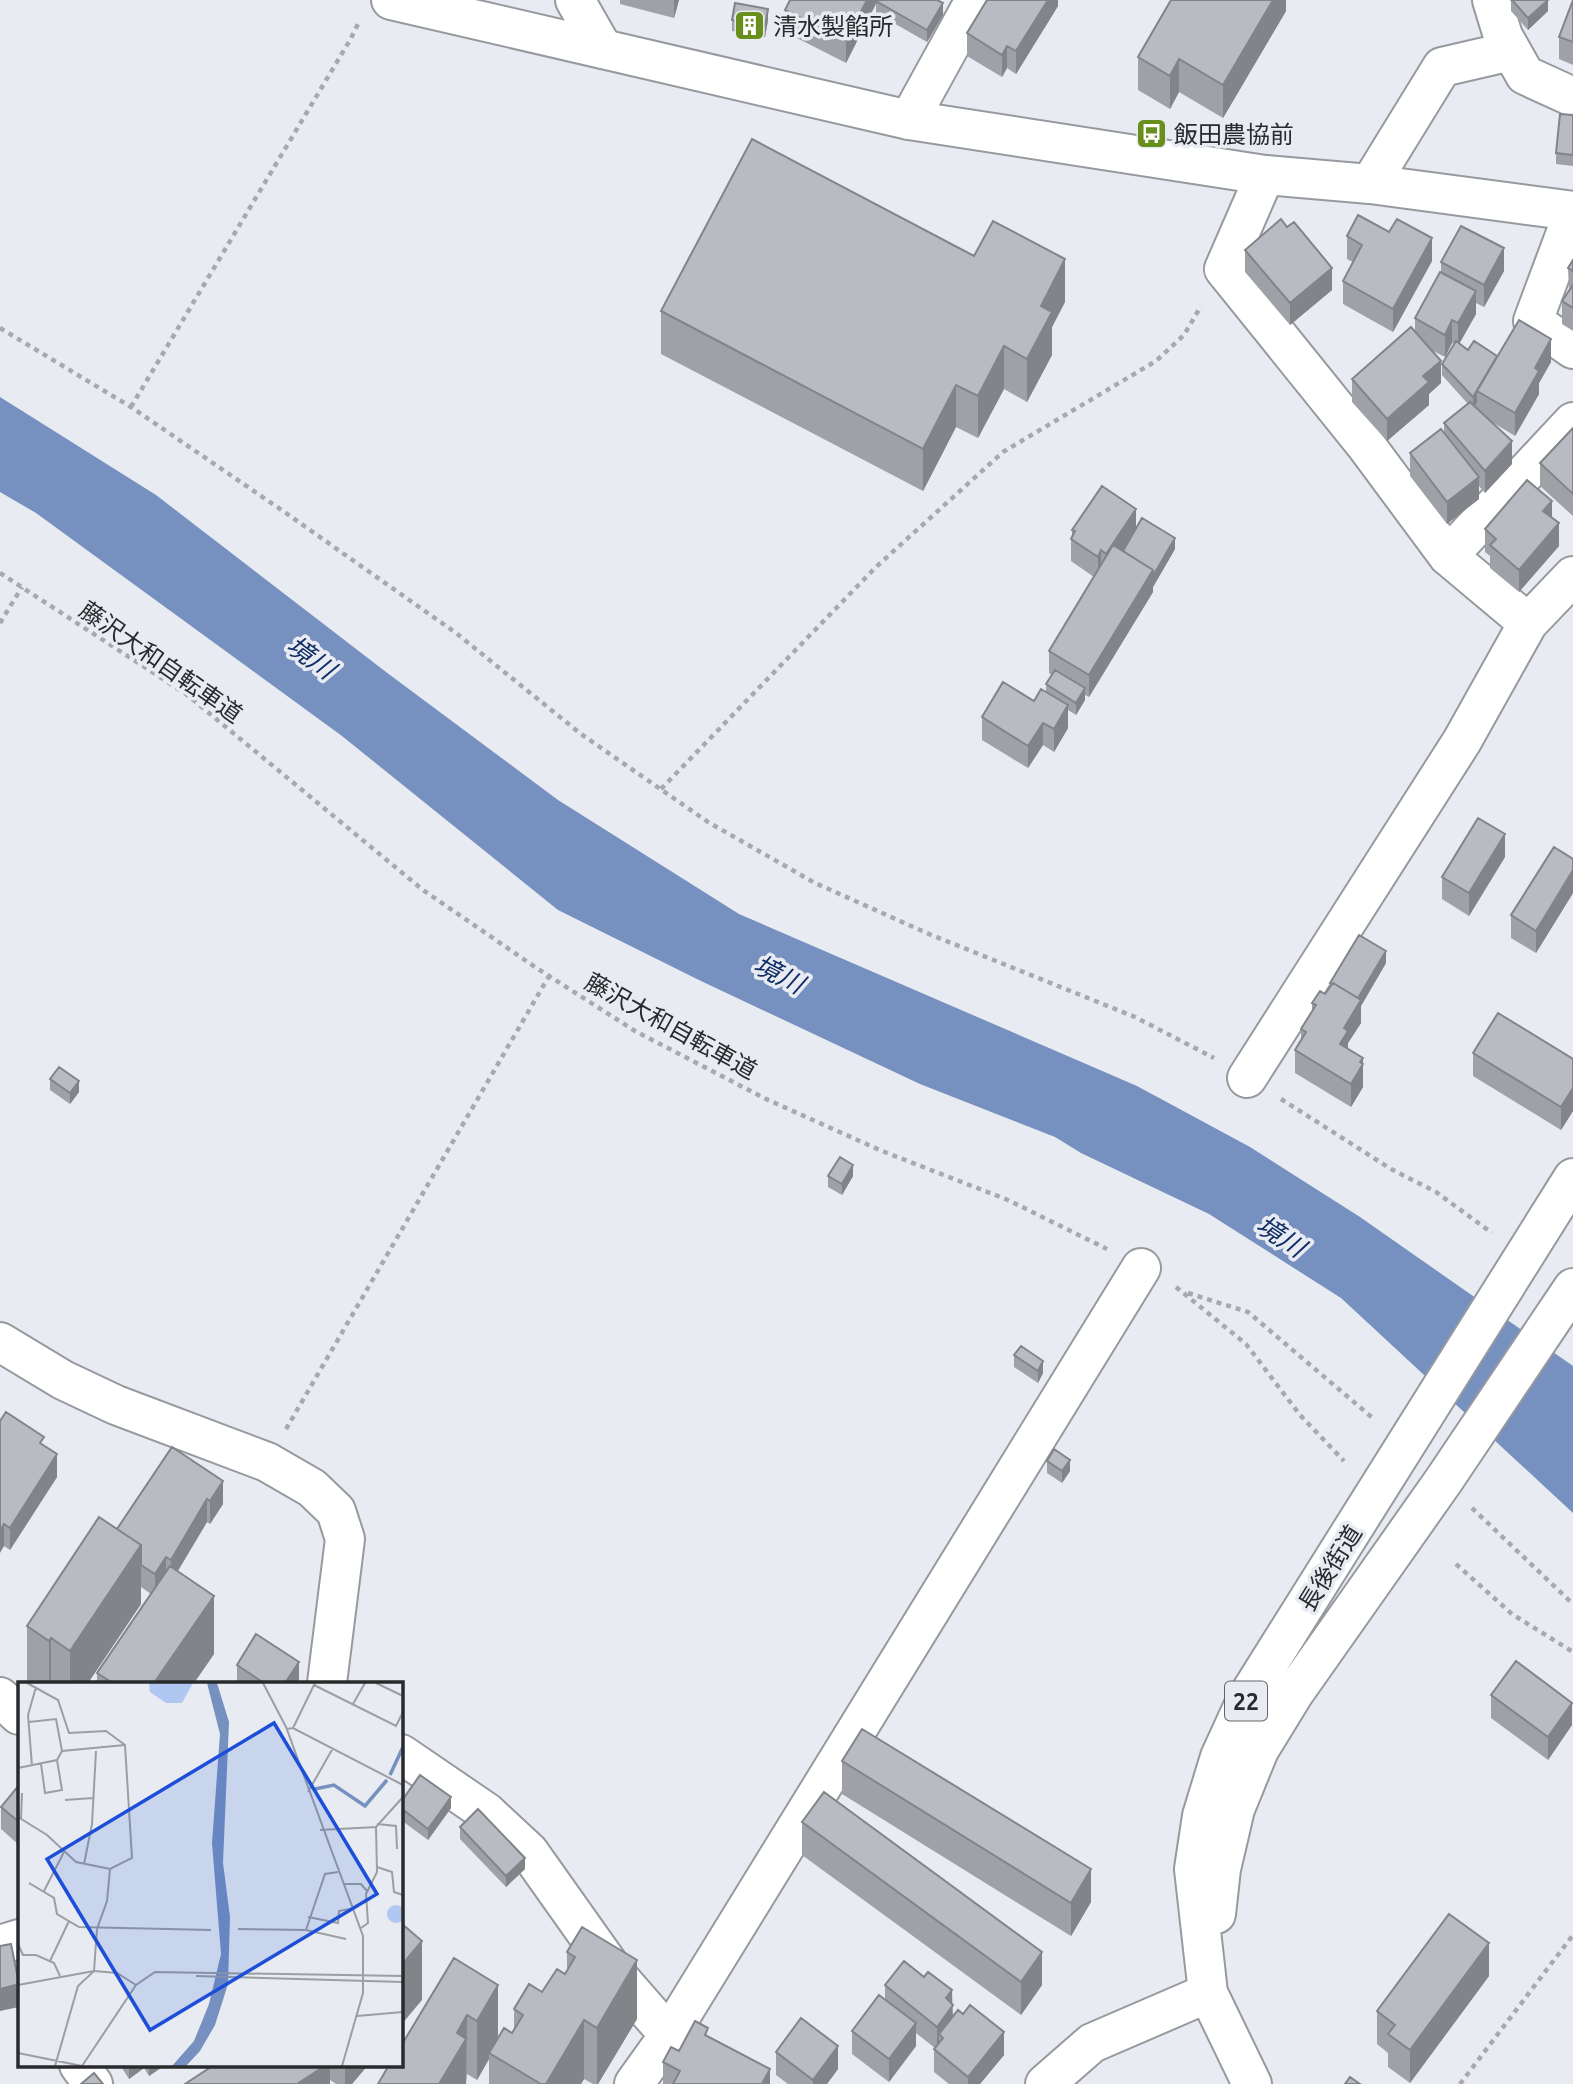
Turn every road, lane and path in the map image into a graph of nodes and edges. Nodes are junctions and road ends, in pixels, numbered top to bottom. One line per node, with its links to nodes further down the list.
1 (391, 0): 6 (street)
2 (575, 0): 6 (street)
3 (975, 0): 9 (street)
4 (1492, 0): 7 (street)
5 (359, 20): 16 (path)
6 (603, 49): 9 (street)
7 (1511, 51): 8 (street); 11 (street)
8 (1573, 97)
9 (909, 120): 10 (street)
10 (1265, 174): 11 (street); 13 (street)
11 (1370, 184): 12 (street)
12 (1573, 213): 15 (street)
13 (1224, 269): 18 (street); 24 (path)
14 (0, 328): 16 (path)
15 (1573, 349)
16 (131, 407): 24 (path)
17 (1573, 422): 18 (street)
18 (1448, 556): 23 (street)
19 (0, 573): 21 (path, 藤沢大和自転車道)
20 (1573, 576): 23 (street)
21 (22, 587): 22 (path); 25 (path, 藤沢大和自転車道)
22 (0, 623)
23 (1528, 623): 26 (street)
24 (661, 789): 26 (path)
25 (549, 976): 29 (path, 藤沢大和自転車道); 35 (path)
26 (1247, 1078): 28 (path)
27 (1573, 1178): 28 (street, 長後街道 / 22)
28 (1518, 1265): 33 (street, 長後街道 / 22)
29 (1141, 1268): 31 (path, 藤沢大和自転車道); 46 (street)
30 (1573, 1288): 36 (street, 長後街道 / 22)
31 (1184, 1292): 33 (path); 34 (path, 藤沢大和自転車道)
32 (0, 1342): 35 (street)
33 (1407, 1447): 45 (street, 長後街道 / 22)
34 (1344, 1461)
35 (267, 1462): 40 (street)
36 (1444, 1480): 38 (path); 45 (street, 長後街道 / 22)
37 (1456, 1564): 39 (path)
38 (1573, 1604)
39 (1573, 1652)
40 (327, 1682)
41 (0, 1697): 42 (street)
42 (18, 1714)
43 (402, 1755): 46 (street)
44 (1573, 1935): 53 (path)
45 (1208, 1993): 51 (street); 52 (street, 22)
46 (669, 2035): 49 (street); 50 (street)
47 (80, 2066): 48 (street)
48 (93, 2084)
49 (634, 2084)
50 (740, 2084)
51 (1045, 2084)
52 (1252, 2084)
53 (1460, 2084)

